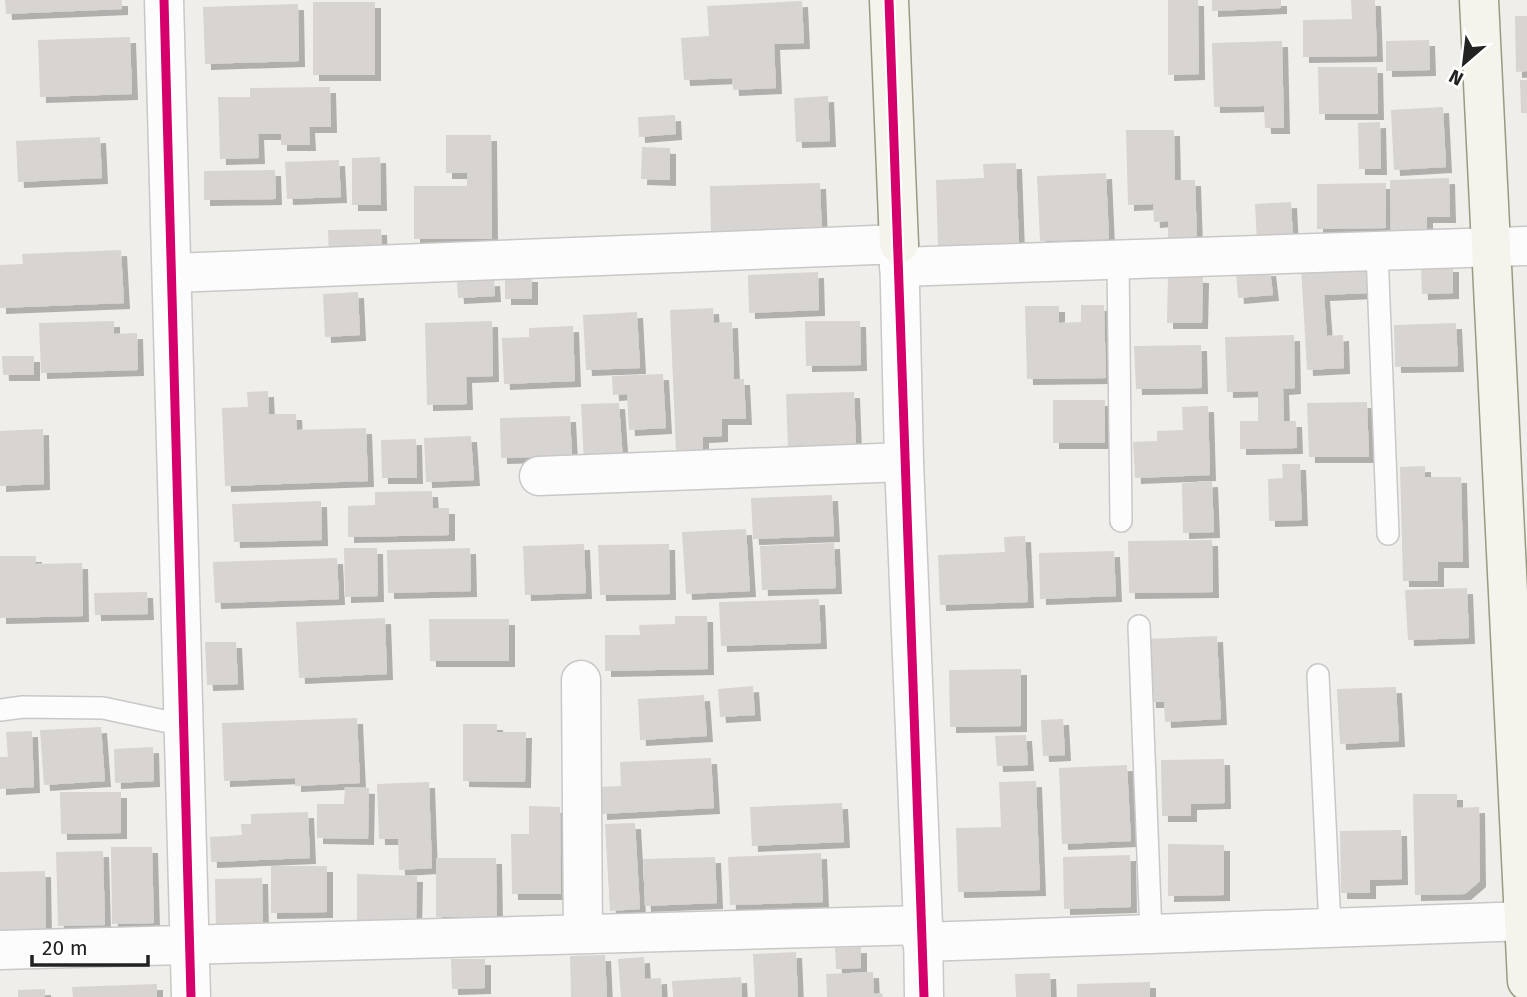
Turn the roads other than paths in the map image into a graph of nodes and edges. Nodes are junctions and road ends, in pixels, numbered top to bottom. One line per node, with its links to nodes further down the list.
1 (164, 0): 8 (street)
2 (889, 0): 6 (street)
3 (1479, 0): 4 (street)
4 (1509, 246): 5 (street); 18 (street)
5 (1377, 251): 7 (street); 12 (lane)
6 (899, 256): 7 (street); 8 (street); 9 (street)
7 (1118, 260): 11 (lane)
8 (173, 274): 17 (street)
9 (904, 462): 10 (street); 21 (street)
10 (539, 476)
11 (1121, 521)
12 (1388, 534)
13 (1139, 626): 22 (lane)
14 (1318, 675): 19 (lane)
15 (581, 680): 20 (street)
16 (0, 710): 17 (lane)
17 (183, 725): 23 (street)
18 (1526, 921): 19 (street); 25 (street)
19 (1330, 927): 22 (street)
20 (583, 933): 21 (street); 23 (street)
21 (923, 933): 22 (street); 27 (street)
22 (1151, 933)
23 (189, 944): 24 (street); 26 (street)
24 (0, 950)
25 (1527, 981)
26 (191, 997)
27 (924, 997)

